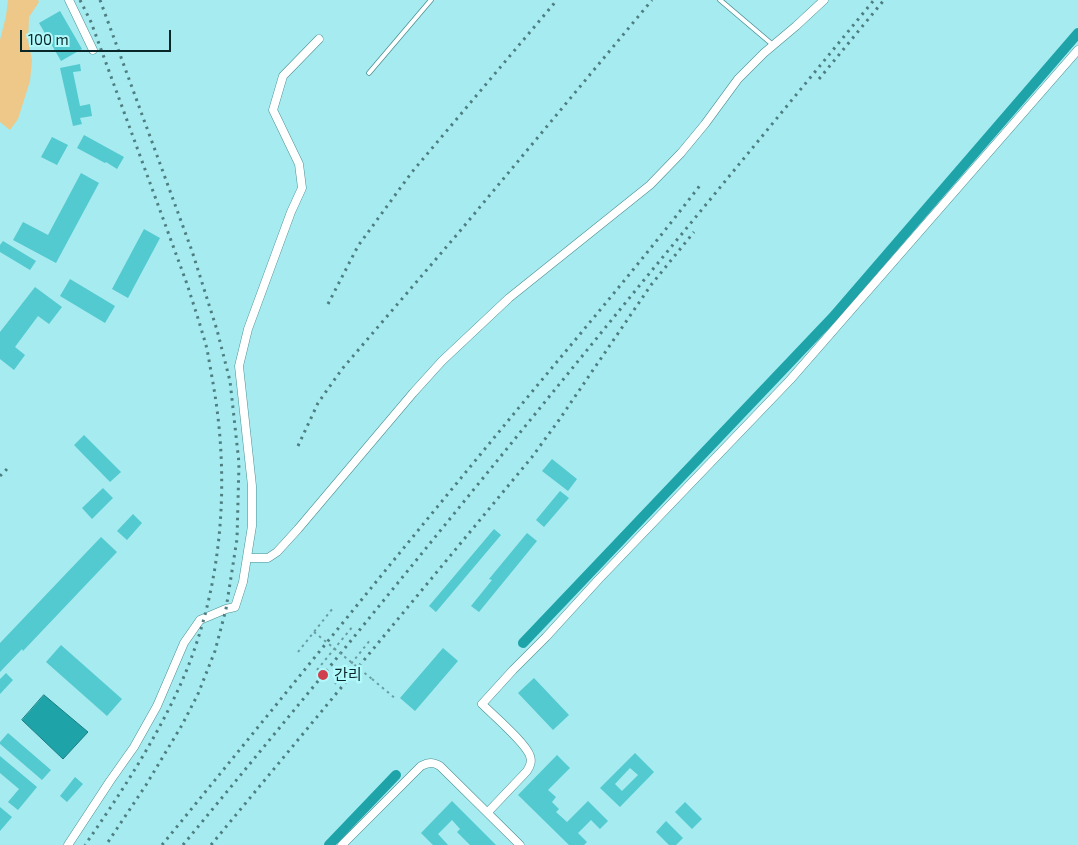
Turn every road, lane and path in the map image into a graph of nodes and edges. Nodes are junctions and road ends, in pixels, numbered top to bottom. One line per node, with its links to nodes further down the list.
1 (69, 0): 7 (street)
2 (431, 0): 9 (lane)
3 (720, 0): 6 (lane)
4 (824, 0): 6 (street)
5 (320, 39): 10 (street)
6 (773, 45): 10 (street)
7 (92, 50)
8 (1078, 50): 21 (street)
9 (369, 73)
10 (247, 558): 22 (street)
11 (333, 608): 13 (path)
12 (353, 626): 15 (path)
13 (314, 632): 15 (path, bridge); 16 (path)
14 (371, 640): 17 (path)
15 (334, 648): 17 (path, bridge); 18 (path)
16 (298, 652)
17 (352, 663): 19 (path); 20 (path, bridge)
18 (317, 670)
19 (335, 684)
20 (396, 700)
21 (488, 812): 23 (street); 24 (street)
22 (68, 845)
23 (342, 845)
24 (520, 845)

